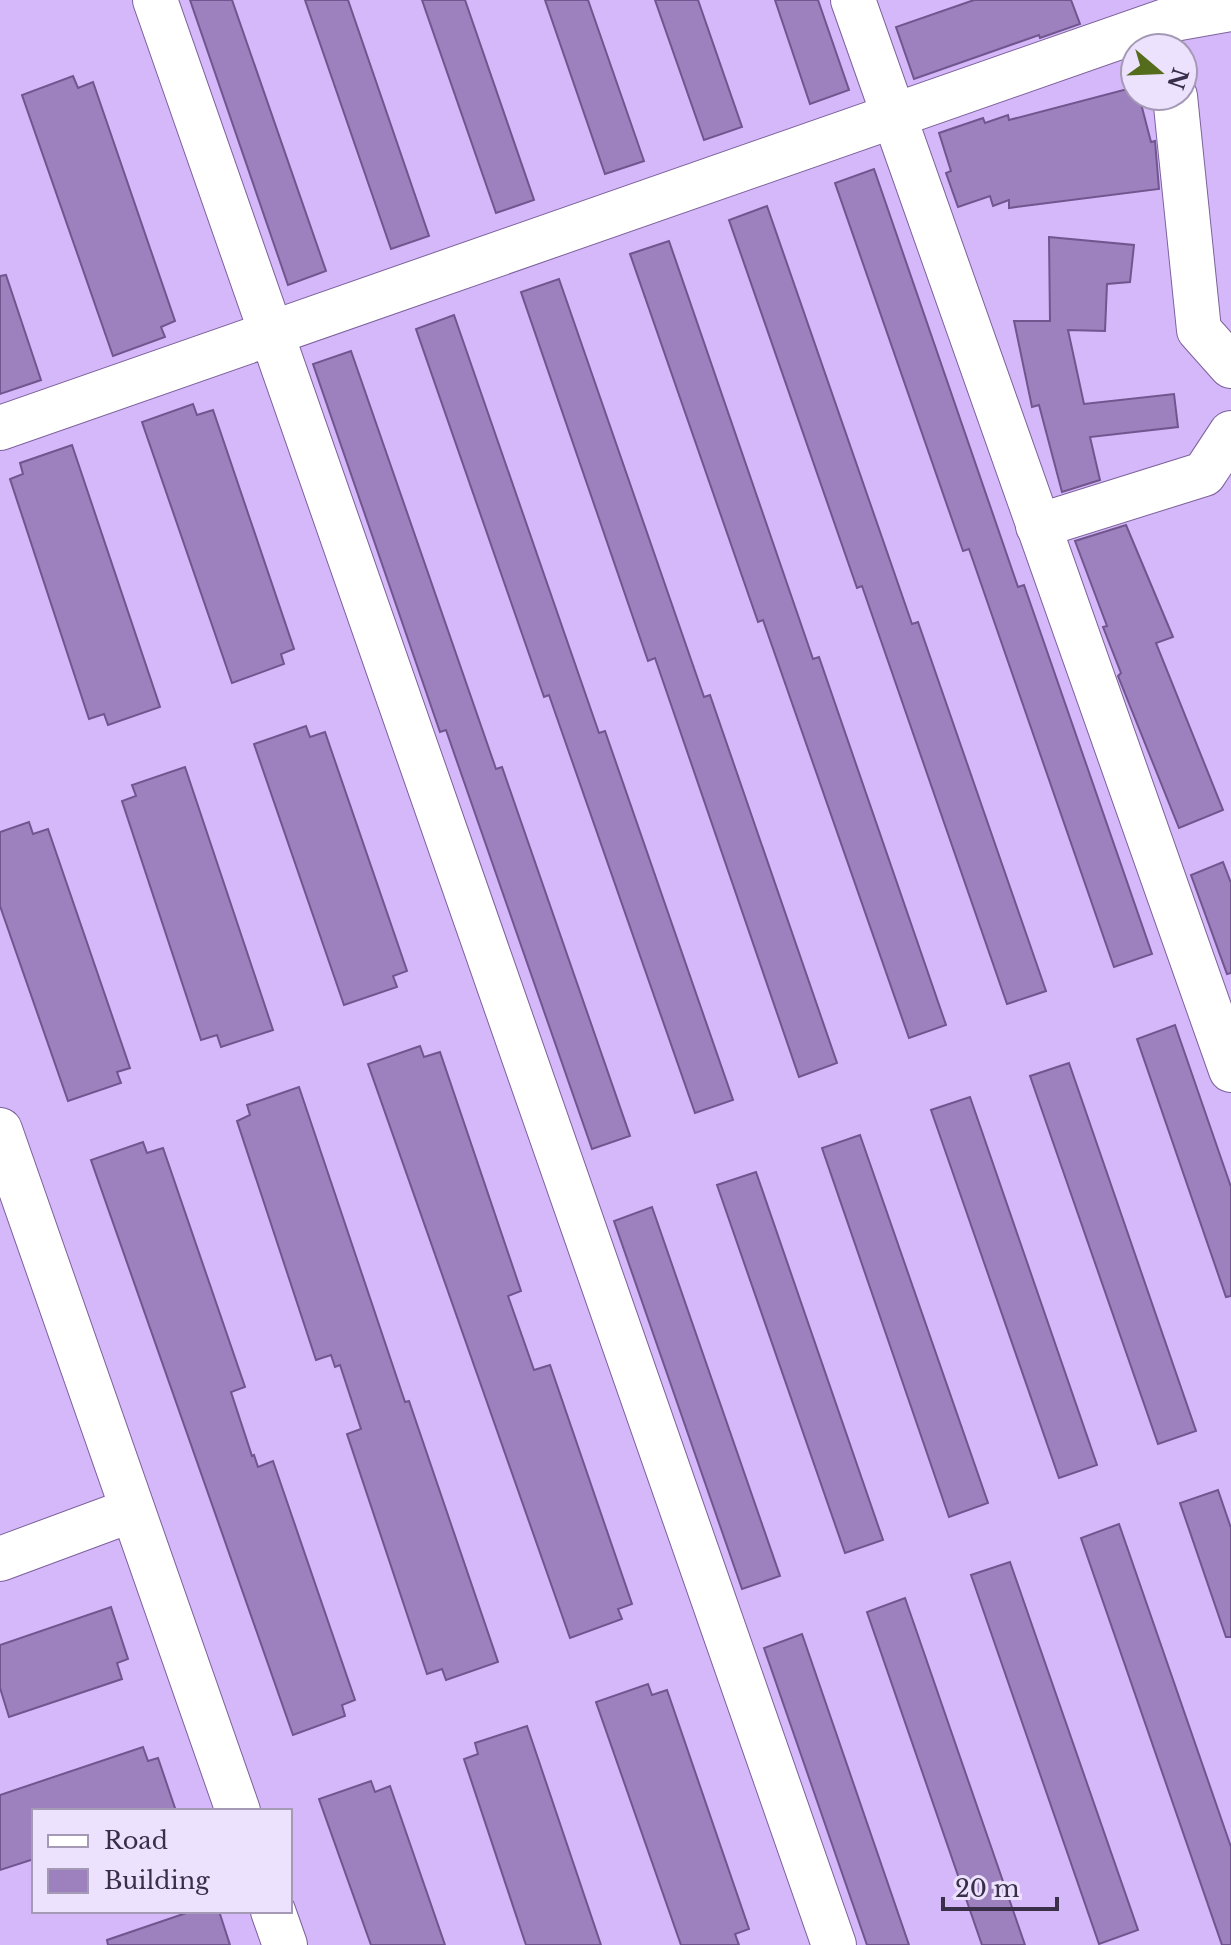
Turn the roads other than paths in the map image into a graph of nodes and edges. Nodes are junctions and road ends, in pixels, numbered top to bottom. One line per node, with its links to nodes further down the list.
1 (155, 0): 8 (lane)
2 (853, 0): 7 (lane)
3 (1231, 9): 4 (lane)
4 (1174, 32)
5 (1119, 49): 7 (lane)
6 (1177, 112): 9 (lane)
7 (892, 115): 8 (lane); 12 (lane)
8 (271, 332): 10 (lane); 20 (lane)
9 (1231, 366)
10 (0, 428)
11 (1231, 433): 12 (lane)
12 (1038, 526): 13 (lane)
13 (1231, 1070)
14 (0, 1130): 15 (lane)
15 (132, 1510): 16 (lane); 17 (lane)
16 (0, 1559)
17 (237, 1809)
18 (274, 1913): 19 (lane)
19 (285, 1945)
20 (834, 1945)

